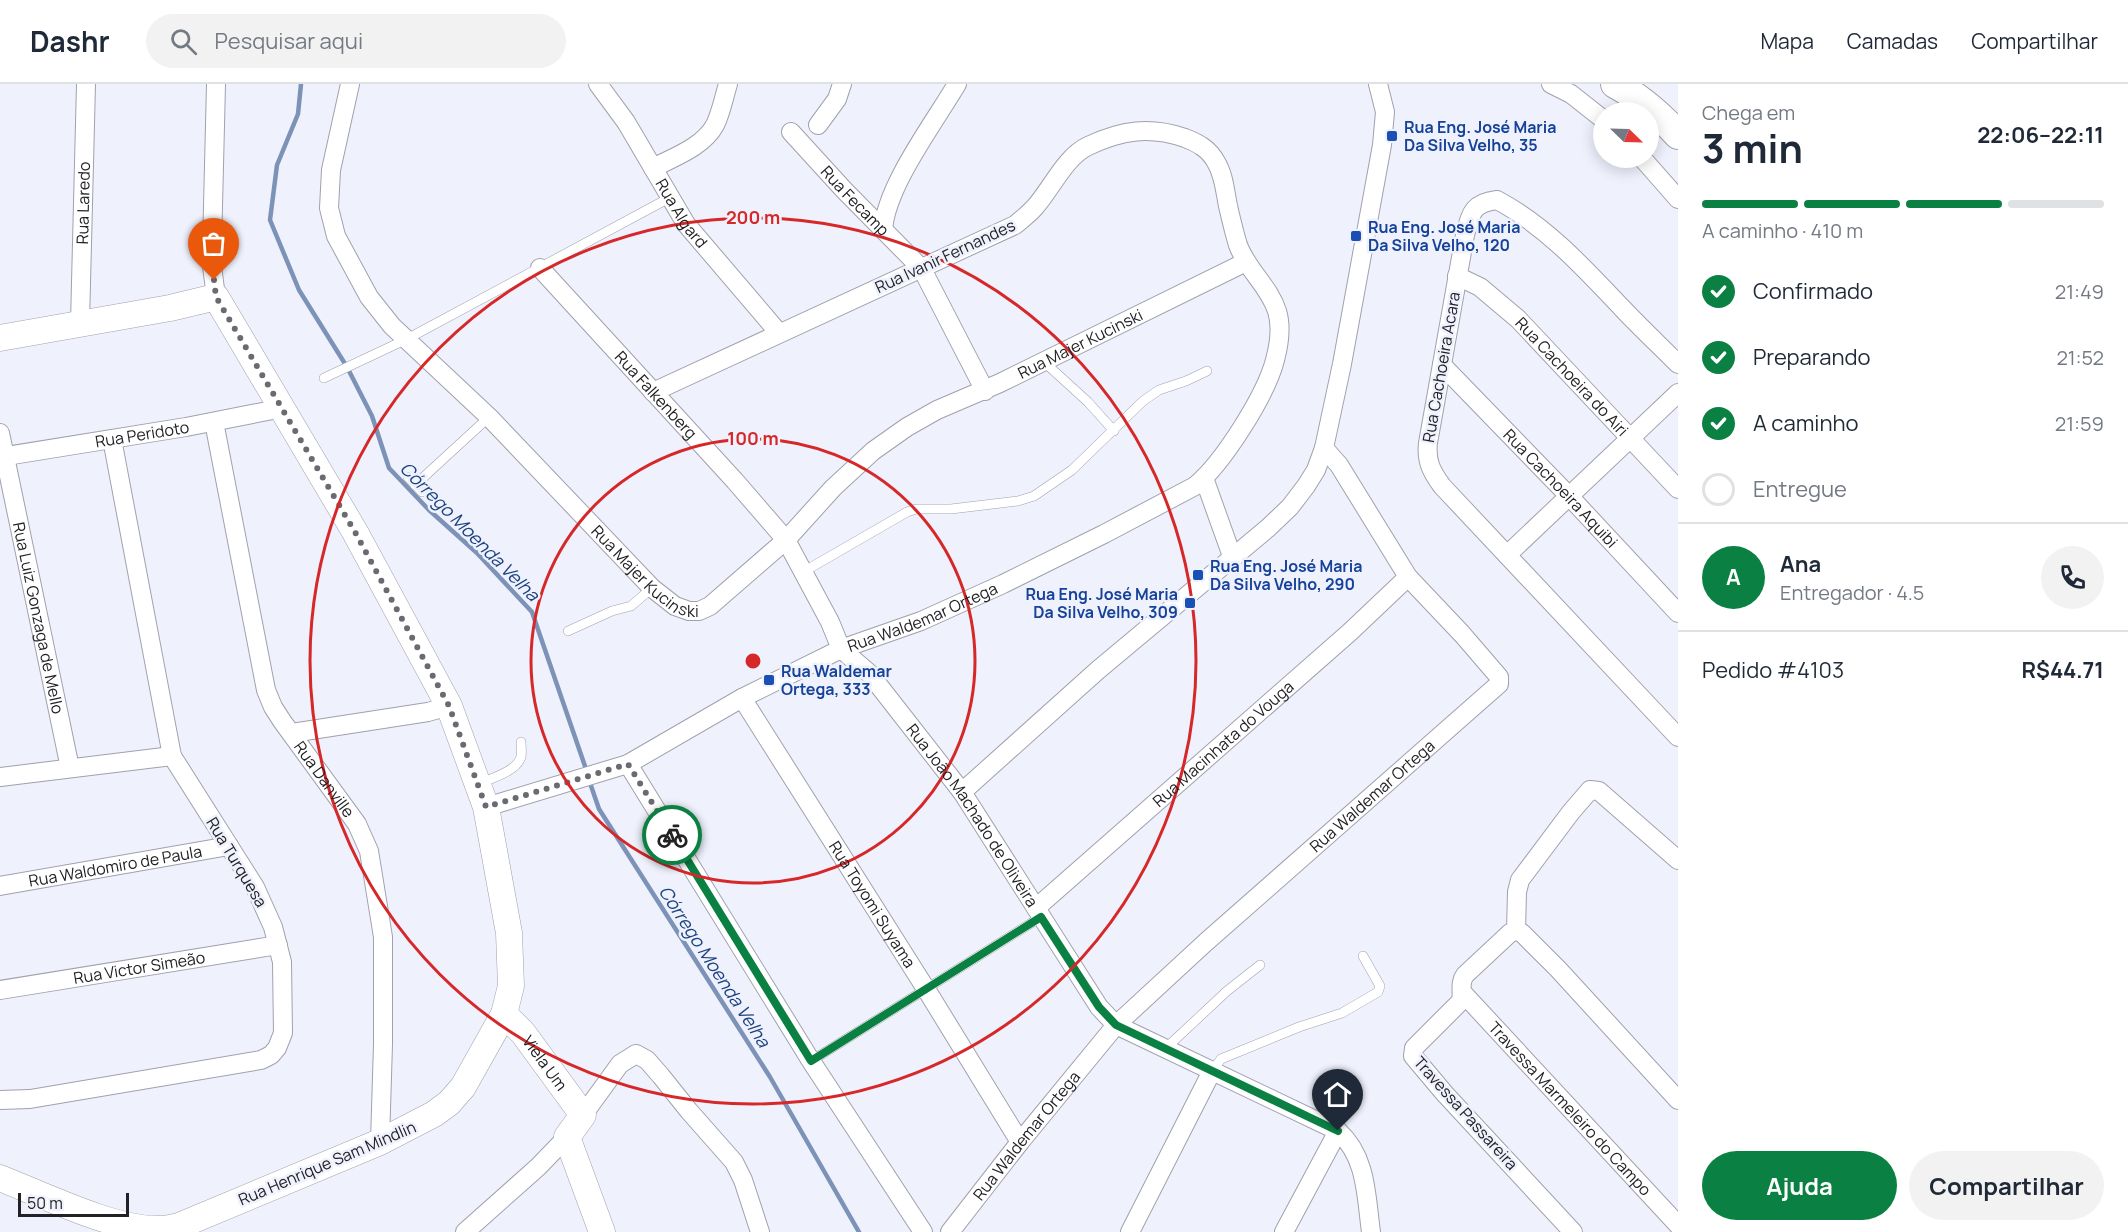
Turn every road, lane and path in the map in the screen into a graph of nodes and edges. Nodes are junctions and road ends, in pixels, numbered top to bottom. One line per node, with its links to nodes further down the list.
1 (86, 84): 25 (street, Rua Laredo)
2 (216, 84): 24 (street)
3 (350, 84): 28 (street, Rua Majer Kucinski)
4 (728, 84): 15 (street)
5 (842, 84): 12 (street)
6 (957, 84): 19 (street)
7 (1378, 84): 44 (street)
8 (1551, 84): 11 (street)
9 (1615, 84): 14 (main road)
10 (607, 89): 15 (street, Rua Algard)
11 (1593, 111)
12 (818, 125)
13 (791, 132): 19 (street, Rua Fecamp)
14 (1678, 135)
15 (653, 168): 17 (street, Rua Algard)
16 (1651, 168): 18 (street)
17 (671, 197): 21 (lane); 26 (street, Rua Algard)
18 (1678, 199)
19 (884, 230): 22 (street, Rua Fecamp)
20 (1246, 262): 22 (street, Rua Ivanir Fernandes); 29 (street, Rua Majer Kucinski); 47 (street, Rua Waldemar Ortega)
21 (540, 268): 28 (lane); 35 (street, Rua Falkenberg)
22 (922, 269): 26 (street, Rua Ivanir Fernandes); 34 (street, Rua Fecamp)
23 (1456, 276): 30 (street, Rua Cachoeira Acara); 31 (street, Rua Cachoeira Acara); 43 (street, Rua Cachoeira do Airi)
24 (216, 297): 25 (street); 37 (street, Rua Henrique Sam Mindlin)
25 (80, 323): 27 (street)
26 (779, 333): 35 (street, Rua Ivanir Fernandes)
27 (0, 338)
28 (407, 339): 33 (lane); 38 (street, Rua Majer Kucinski)
29 (1043, 361): 34 (street, Rua Majer Kucinski); 40 (lane)
30 (1678, 364)
31 (1442, 365): 49 (street, Rua Cachoeira Aquibi); 51 (street, Rua Cachoeira Acara)
32 (1207, 371): 40 (lane)
33 (324, 378)
34 (985, 391): 50 (street, Rua Majer Kucinski)
35 (653, 392): 50 (street, Rua Falkenberg)
36 (1678, 393): 43 (street)
37 (283, 408): 39 (street, Rua Peridoto); 60 (street, Rua Henrique Sam Mindlin)
38 (489, 417): 46 (lane); 55 (street, Rua Majer Kucinski)
39 (213, 422): 42 (street, Rua Peridoto); 61 (street, Rua Danville)
40 (1114, 431): 53 (lane)
41 (0, 433): 45 (street, Rua Luiz Gonzaga de Mello)
42 (112, 439): 45 (street, Rua Peridoto); 64 (street, Rua Turquesa)
43 (1631, 439): 48 (street, Rua Cachoeira do Airi); 49 (street)
44 (1324, 448): 52 (street); 54 (street, Rua Waldemar Ortega)
45 (2, 457): 66 (street, Rua Luiz Gonzaga de Mello)
46 (408, 477)
47 (1204, 478): 52 (street); 58 (street, Rua Waldemar Ortega)
48 (1678, 489)
49 (1569, 496): 51 (street); 56 (street, Rua Cachoeira Aquibi)
50 (786, 540): 53 (street, Rua Falkenberg); 55 (street, Rua Majer Kucinski)
51 (1507, 555): 62 (street, Rua Cachoeira Acara)
52 (1233, 559): 68 (street)
53 (804, 572): 58 (street, Rua Falkenberg)
54 (1408, 577): 73 (street, Rua Macinhata do Vouga); 82 (street, Rua Waldemar Ortega)
55 (652, 588): 57 (lane)
56 (1678, 613)
57 (568, 631)
58 (841, 649): 59 (street, Rua Waldemar Ortega); 68 (street, Rua João Machado de Oliveira)
59 (742, 699): 65 (street, Rua Waldemar Ortega); 78 (street, Rua Toyomi Suyama)
60 (449, 706): 61 (street); 69 (street, Rua Henrique Sam Mindlin)
61 (292, 733): 91 (street, Rua Danville)
62 (1678, 737)
63 (521, 742): 69 (lane)
64 (172, 756): 66 (street); 70 (street, Rua Turquesa)
65 (619, 766): 69 (street, Rua Waldemar Ortega); 84 (street)
66 (70, 768): 67 (street)
67 (0, 777)
68 (962, 792): 73 (street, Rua João Machado de Oliveira)
69 (482, 795): 81 (street, Rua Henrique Sam Mindlin)
70 (229, 846): 72 (street, Rua Waldomiro de Paula); 75 (street, Rua Turquesa)
71 (1678, 860): 74 (street)
72 (0, 886)
73 (1039, 913): 78 (lane); 82 (street, Rua João Machado de Oliveira)
74 (1516, 931): 80 (street, Travessa Passareira); 87 (street)
75 (278, 945): 79 (street, Rua Victor Simeão); 86 (street, Rua Turquesa)
76 (1363, 956): 85 (lane)
77 (1260, 965): 83 (lane)
78 (926, 989): 84 (lane); 92 (street, Rua Toyomi Suyama)
79 (0, 990)
80 (1462, 992): 94 (street, Travessa Marmeleiro do Campo); 103 (street, Travessa Passareira)
81 (504, 1014): 88 (street, Viela Um); 91 (street, Rua Henrique Sam Mindlin)
82 (1116, 1025): 83 (street, Rua João Machado de Oliveira); 92 (street, Rua Waldemar Ortega)
83 (1166, 1048): 85 (street, Rua João Machado de Oliveira)
84 (811, 1061): 98 (street)
85 (1212, 1071): 89 (street, Rua João Machado de Oliveira); 100 (street)
86 (0, 1100)
87 (1678, 1100)
88 (583, 1115): 90 (street); 97 (street)
89 (1338, 1131): 101 (street); 102 (street)
90 (567, 1137): 95 (street); 96 (street)
91 (380, 1142): 93 (street, Rua Henrique Sam Mindlin)
92 (1020, 1142): 99 (street, Rua Waldemar Ortega)
93 (0, 1178)
94 (1678, 1225)
95 (465, 1232)
96 (602, 1232)
97 (760, 1232)
98 (923, 1232)
99 (950, 1232)
100 (1130, 1232)
101 (1284, 1232)
102 (1371, 1232)
103 (1573, 1232)

